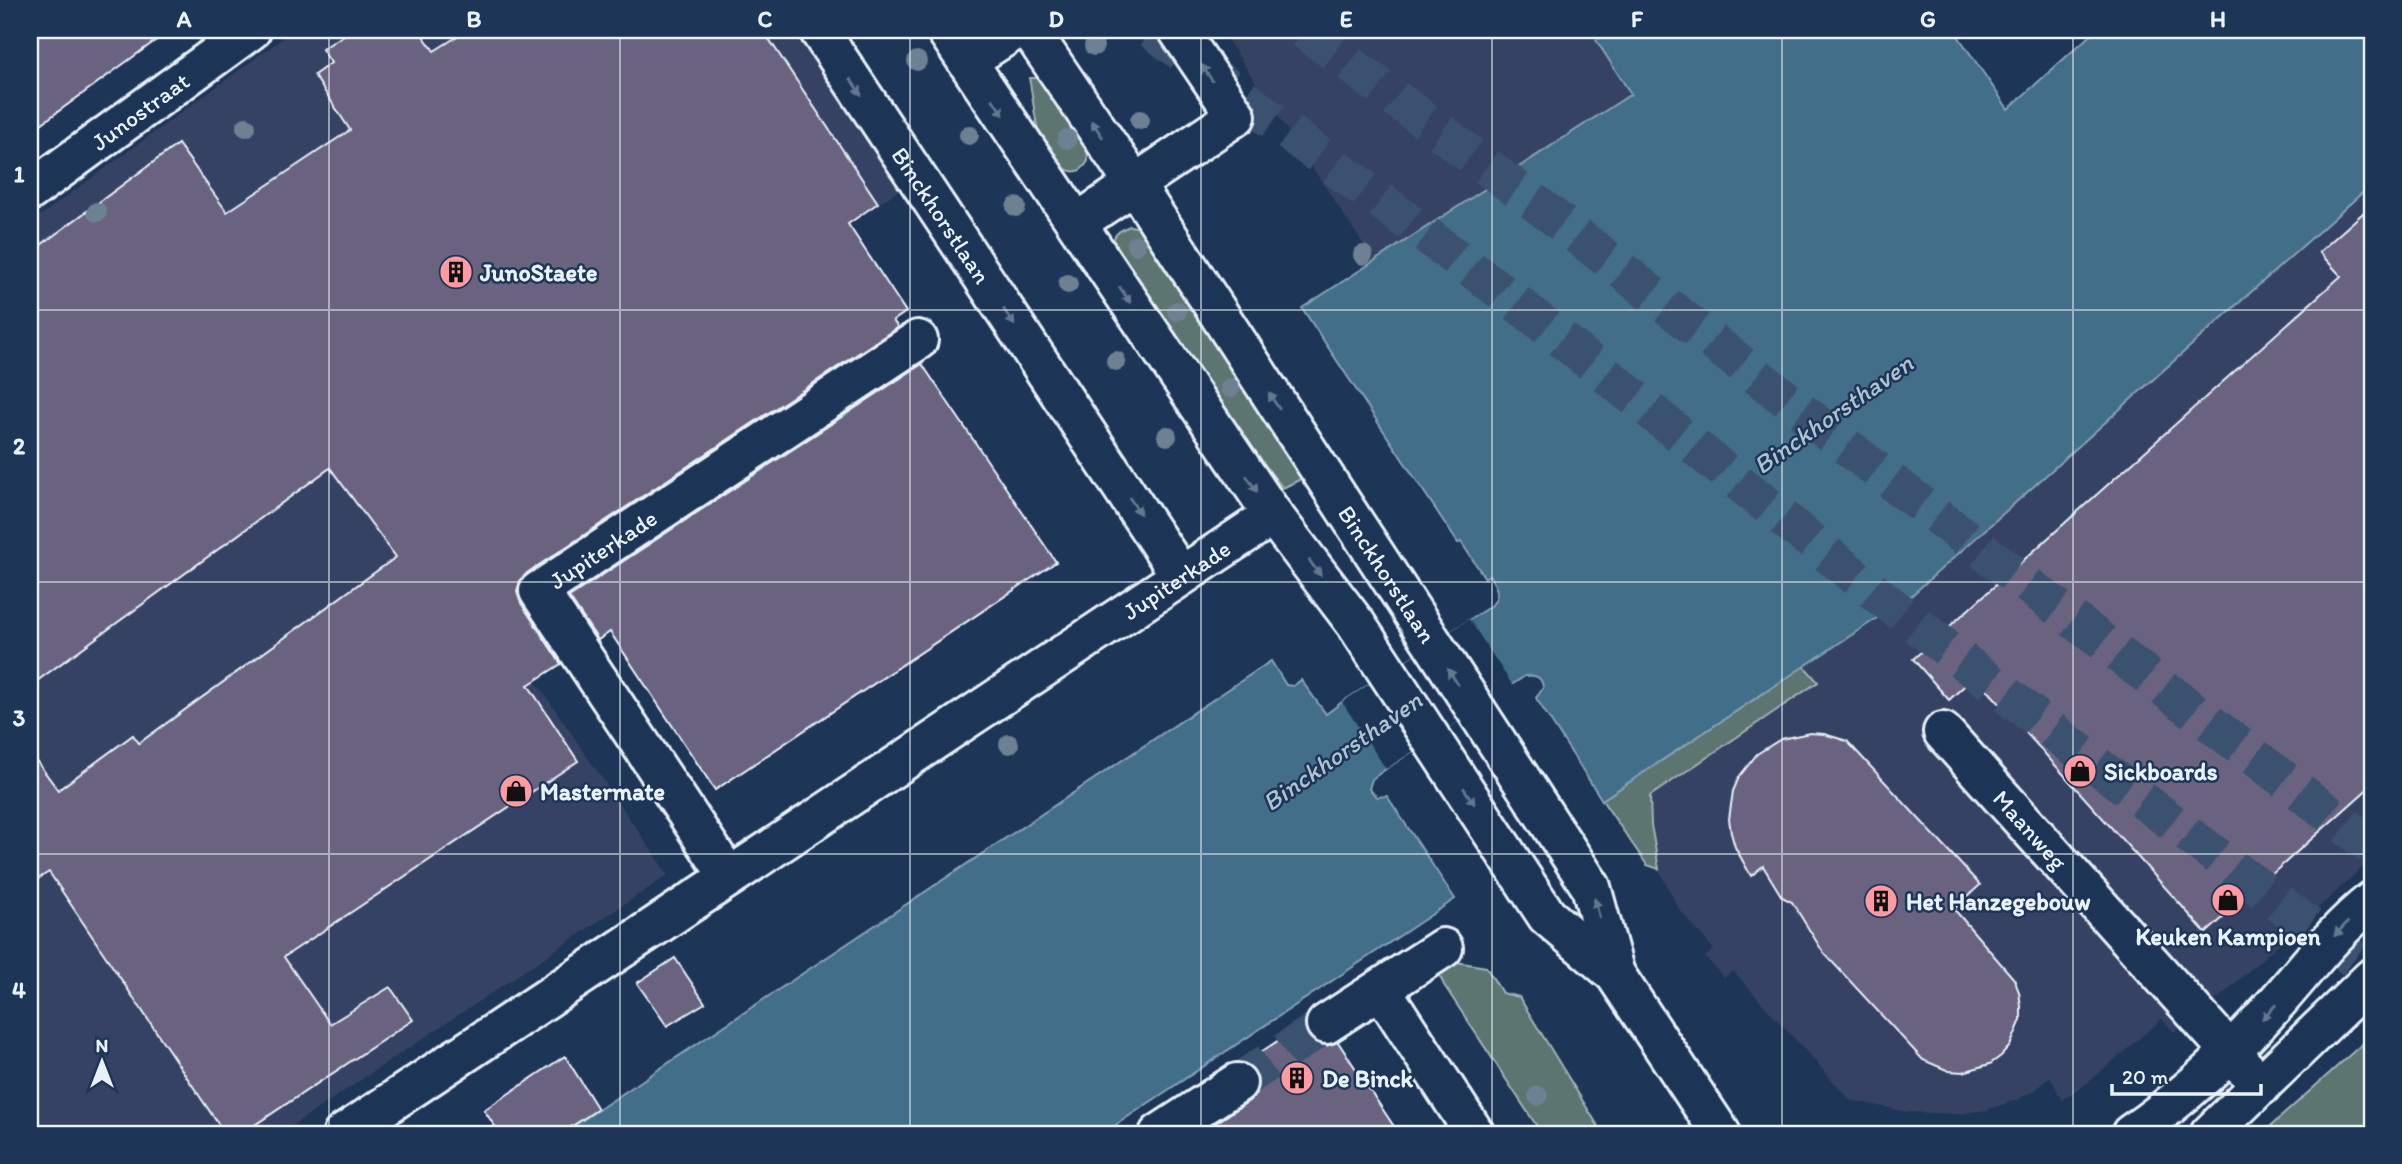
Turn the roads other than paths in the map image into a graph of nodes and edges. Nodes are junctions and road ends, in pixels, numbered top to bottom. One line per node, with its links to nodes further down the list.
1 (251, 30): 8 (street, Junostraat)
2 (819, 30): 12 (street, Binckhorstlaan, one-way to 12)
3 (1015, 30): 6 (street, Binckhorstlaan)
4 (1030, 30): 7 (street, Binckhorstlaan, one-way to 4)
5 (1178, 30): 7 (street, one-way to 5)
6 (956, 45): 9 (street, Binckhorstlaan, one-way to 9)
7 (1135, 185): 9 (street); 17 (street, Binckhorstlaan, one-way to 7)
8 (30, 191)
9 (1077, 223): 11 (street, Binckhorstlaan, one-way to 11)
10 (918, 340): 14 (street, Jupiterkade)
11 (1273, 515): 12 (street, Jupiterkade); 17 (street, Binckhorstlaan, one-way to 17)
12 (1181, 576): 14 (street, Jupiterkade)
13 (1943, 732): 21 (street, Maanweg)
14 (729, 877): 25 (street, Jupiterkade)
15 (2372, 901): 21 (street, one-way to 21)
16 (1443, 948): 19 (street)
17 (1615, 974): 28 (street, Binckhorstlaan)
18 (2372, 978): 23 (street)
19 (1390, 1003): 20 (street); 27 (street)
20 (1326, 1024)
21 (2230, 1052): 23 (street, Maanweg); 24 (street)
22 (1237, 1083): 26 (street)
23 (2261, 1086): 29 (street)
24 (2144, 1130)
25 (343, 1134)
26 (1159, 1134)
27 (1475, 1134)
28 (1720, 1134)
29 (2210, 1134)

